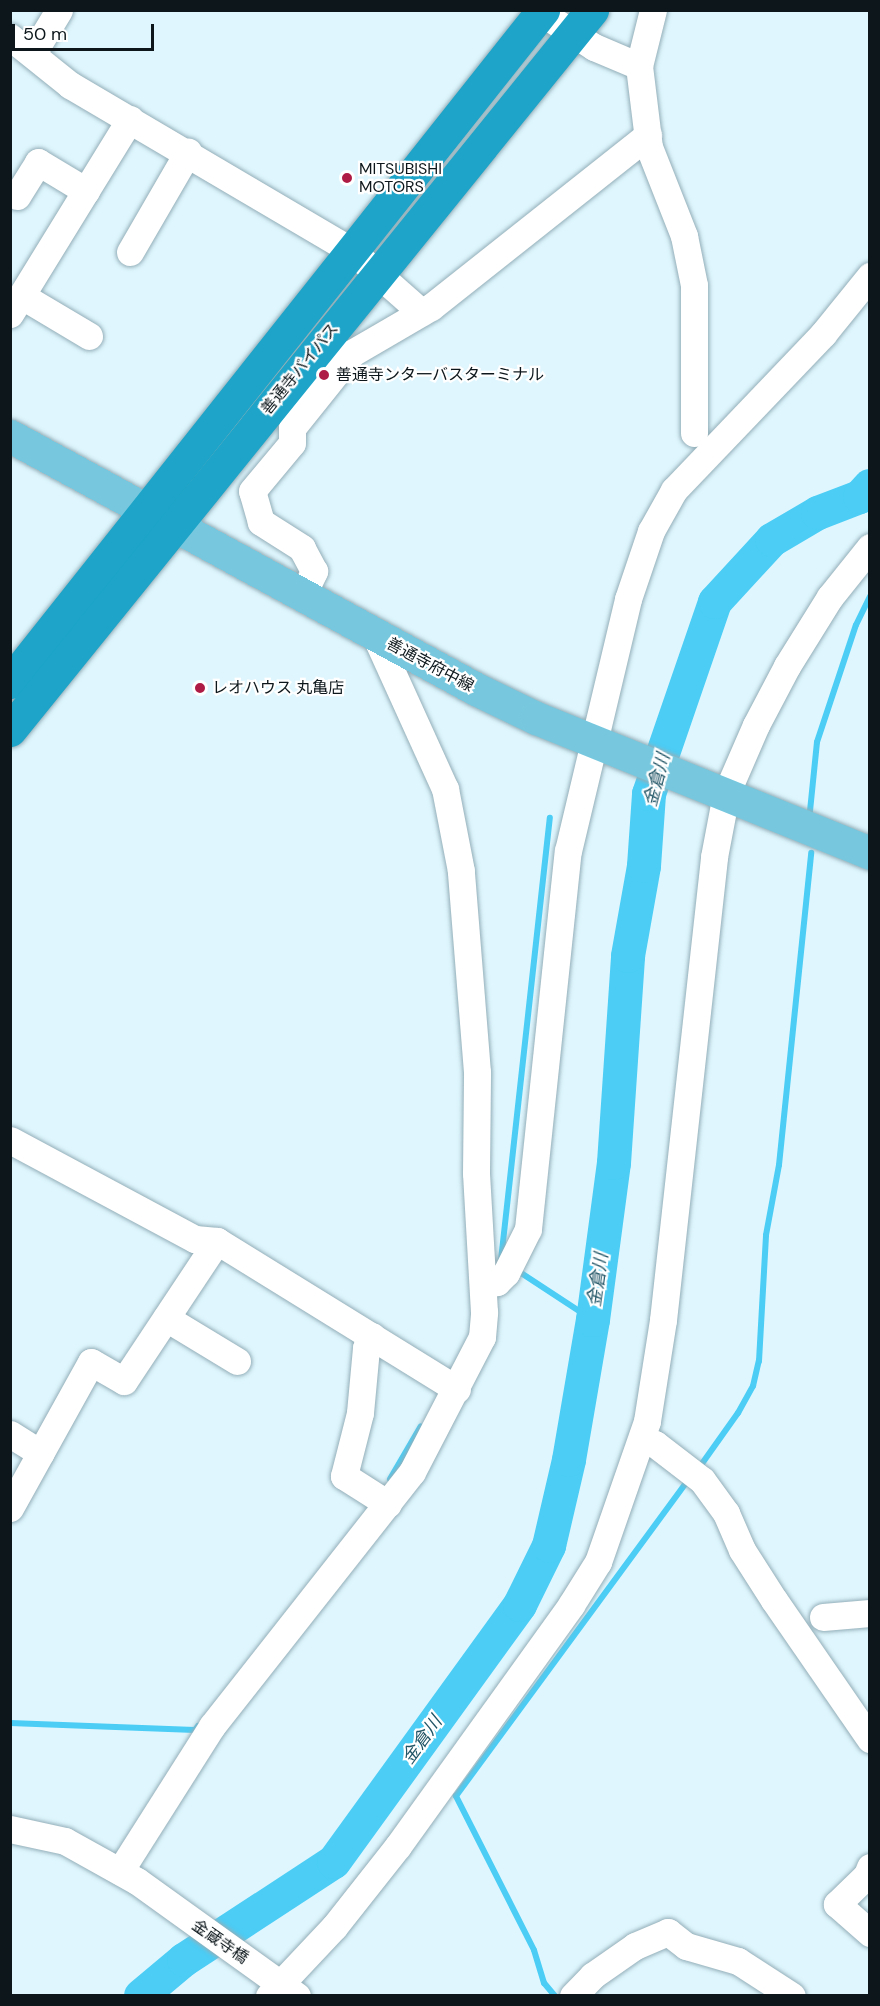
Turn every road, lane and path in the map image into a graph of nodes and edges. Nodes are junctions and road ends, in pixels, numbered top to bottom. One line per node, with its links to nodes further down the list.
1 (59, 10): 6 (street)
2 (652, 10): 7 (street)
3 (542, 12): 4 (street); 14 (highway, 善通寺バイパス)
4 (583, 22): 7 (street); 15 (highway, 善通寺バイパス)
5 (10, 37): 6 (street)
6 (33, 53): 8 (street)
7 (639, 66): 9 (street)
8 (130, 119): 10 (street); 11 (street)
9 (648, 135): 18 (street); 20 (street)
10 (188, 152): 13 (street); 14 (street)
11 (86, 191): 12 (street); 17 (street)
12 (17, 196)
13 (130, 252)
14 (353, 252): 15 (street); 22 (highway, 善通寺バイパス)
15 (377, 272): 18 (street); 22 (highway, 善通寺バイパス)
16 (870, 276): 28 (street)
17 (16, 305): 19 (street)
18 (421, 312): 24 (street)
19 (89, 336)
20 (694, 434)
21 (10, 436): 22 (main road, 善通寺府中線)
22 (159, 519): 24 (main road, 善通寺府中線); 26 (highway, 善通寺バイパス); 27 (highway, 善通寺バイパス)
23 (870, 547): 29 (street)
24 (302, 596): 25 (main road, 善通寺府中線)
25 (375, 635): 28 (main road, 善通寺府中線); 33 (street)
26 (10, 682)
27 (10, 730)
28 (604, 745): 29 (main road, 善通寺府中線); 33 (street)
29 (719, 791): 30 (main road, 善通寺府中線); 39 (street)
30 (870, 853)
31 (10, 1140): 32 (street)
32 (217, 1241): 34 (street); 35 (street)
33 (500, 1273): 37 (street)
34 (166, 1318): 36 (street); 40 (street)
35 (372, 1336): 37 (street); 41 (street)
36 (237, 1361)
37 (457, 1389): 41 (street)
38 (10, 1434): 40 (street)
39 (642, 1439): 45 (street); 50 (street)
40 (41, 1453): 42 (street)
41 (382, 1500): 48 (street)
42 (10, 1508)
43 (870, 1613): 44 (street)
44 (823, 1617)
45 (870, 1739)
46 (10, 1829): 48 (street, 金蔵寺橋)
47 (870, 1867): 49 (street)
48 (120, 1871): 50 (street, 金蔵寺橋)
49 (870, 1933)
50 (281, 1989)
51 (573, 1995): 52 (street)
52 (792, 1995)

